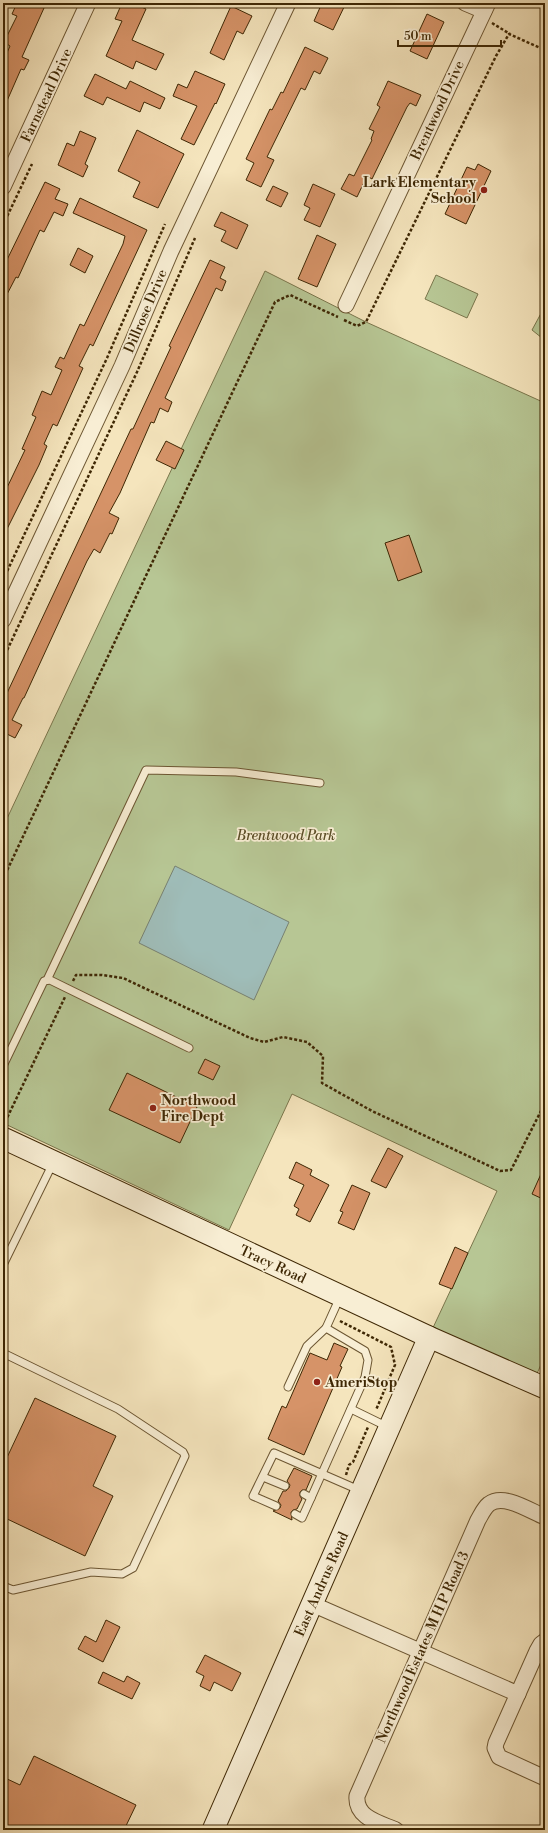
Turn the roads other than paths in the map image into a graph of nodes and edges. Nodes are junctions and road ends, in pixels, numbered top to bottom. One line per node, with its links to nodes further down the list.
1 (88, 3): 5 (street, Farnstead Drive)
2 (288, 3): 7 (street, Dillrose Drive)
3 (465, 3): 4 (street)
4 (484, 10): 6 (street, Brentwood Drive)
5 (3, 187)
6 (346, 305)
7 (3, 620)
8 (320, 783): 9 (lane)
9 (47, 980): 10 (lane); 11 (lane)
10 (189, 1048)
11 (3, 1066)
12 (3, 1138): 13 (street, Tracy Road)
13 (54, 1161): 14 (lane); 15 (street, Tracy Road)
14 (3, 1264)
15 (340, 1295): 16 (lane); 17 (street, Tracy Road)
16 (326, 1328): 19 (lane); 21 (lane)
17 (428, 1337): 20 (street, Tracy Road); 22 (street, East Andrus Road)
18 (3, 1353): 32 (lane)
19 (288, 1387)
20 (545, 1388)
21 (351, 1409): 22 (lane); 23 (lane)
22 (389, 1427): 26 (street, East Andrus Road)
23 (321, 1474): 24 (lane); 26 (lane); 28 (lane)
24 (263, 1477): 25 (lane); 29 (lane)
25 (285, 1486)
26 (361, 1491): 33 (street, East Andrus Road)
27 (304, 1494): 28 (lane)
28 (311, 1498): 30 (lane)
29 (276, 1506)
30 (295, 1514)
31 (545, 1517): 35 (street, Northwood Estates M H P Road 3)
32 (3, 1586)
33 (312, 1604): 35 (street); 38 (street, East Andrus Road)
34 (545, 1641): 36 (street)
35 (420, 1652): 36 (street); 39 (street, Northwood Estates M H P Road 3)
36 (518, 1694): 37 (street)
37 (545, 1778)
38 (213, 1830)
39 (396, 1830)

